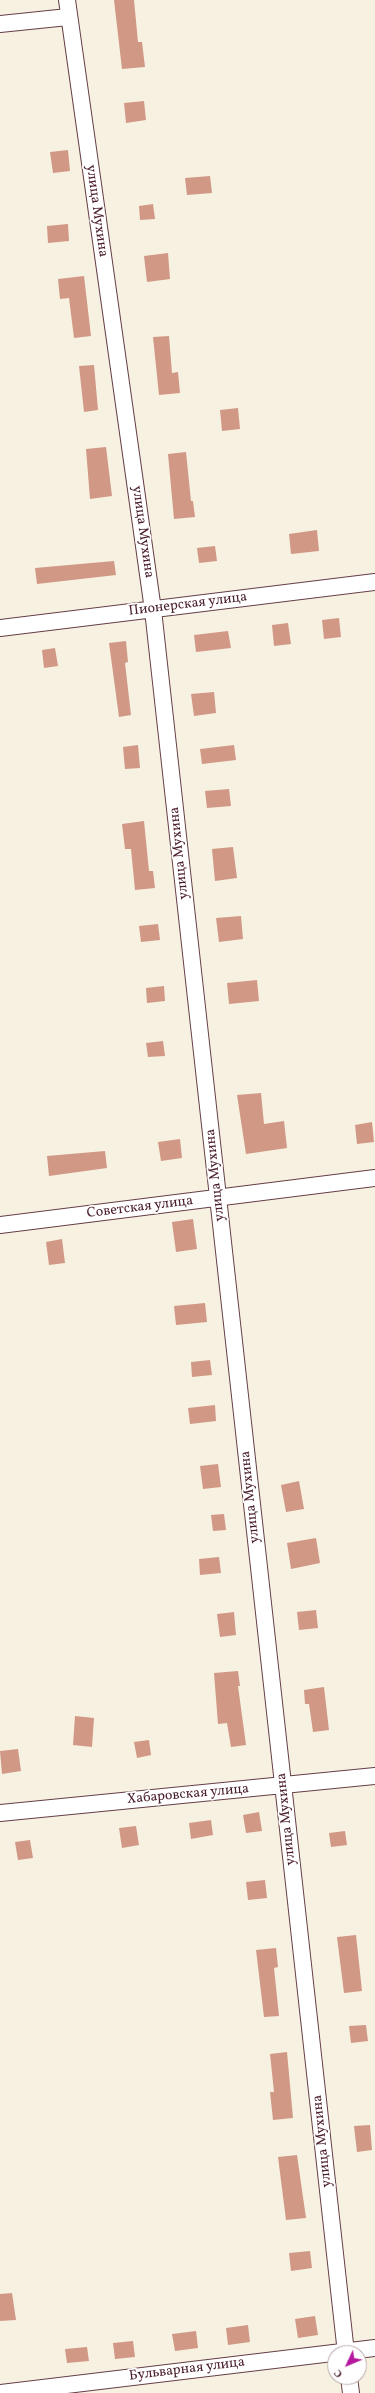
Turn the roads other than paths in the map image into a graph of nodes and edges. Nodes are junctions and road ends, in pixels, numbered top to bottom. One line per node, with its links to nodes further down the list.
1 (68, 0): 2 (street, улица Мухина)
2 (68, 17): 3 (street); 5 (street, улица Мухина)
3 (0, 24)
4 (375, 582): 5 (street, Пионерская улица)
5 (153, 610): 6 (street, Пионерская улица); 8 (street, улица Мухина)
6 (0, 628)
7 (375, 1178): 8 (street, Советская улица)
8 (218, 1198): 9 (street, Советская улица); 11 (street, улица Мухина)
9 (0, 1225)
10 (375, 1776): 11 (street, Хабаровская улица)
11 (283, 1786): 12 (street, Хабаровская улица); 13 (street, улица Мухина)
12 (0, 1813)
13 (345, 2345)
14 (327, 2354): 15 (street, Бульварная улица)
15 (0, 2393)

